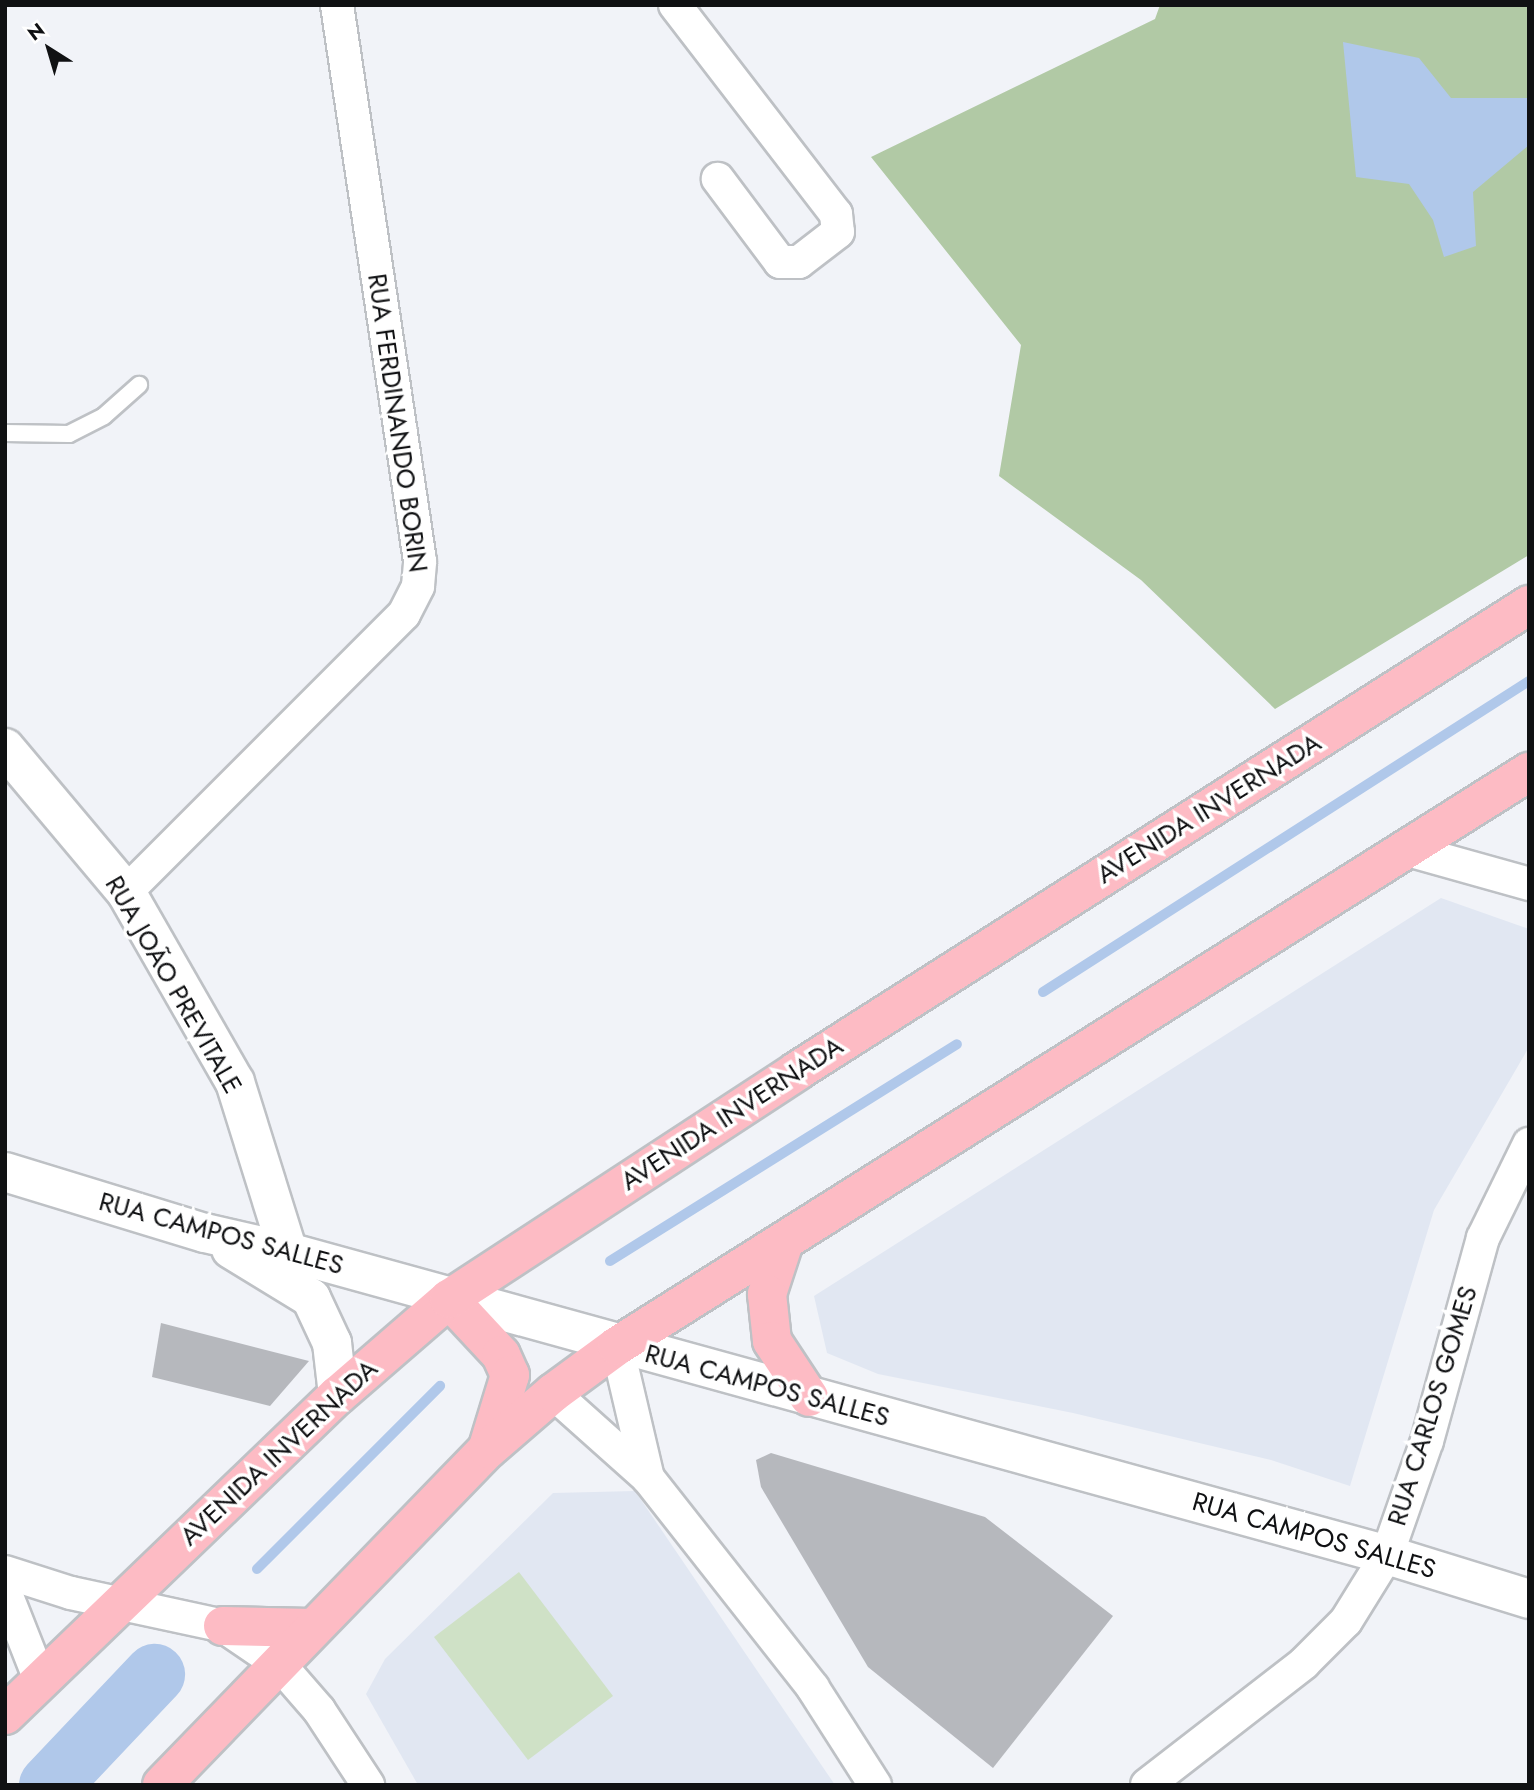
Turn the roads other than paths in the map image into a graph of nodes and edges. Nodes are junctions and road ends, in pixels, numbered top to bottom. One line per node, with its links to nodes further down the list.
1 (337, 5): 11 (street, RUA FERDINANDO BORIN)
2 (675, 5): 3 (street)
3 (718, 179)
4 (139, 385): 5 (lane)
5 (5, 433)
6 (1529, 605): 17 (main road, AVENIDA INVERNADA)
7 (5, 748): 11 (main road, RUA JOÃO PREVITALE)
8 (1529, 772): 9 (main road)
9 (1404, 849): 10 (street); 15 (main road)
10 (1529, 884)
11 (126, 892): 16 (main road, RUA JOÃO PREVITALE)
12 (1526, 1156): 24 (street, RUA CARLOS GOMES)
13 (5, 1172): 14 (main road, RUA CAMPOS SALLES)
14 (205, 1233): 16 (main road, RUA CAMPOS SALLES); 20 (main road)
15 (784, 1242): 18 (main road); 21 (main road)
16 (288, 1252): 17 (main road, RUA CAMPOS SALLES)
17 (449, 1299): 18 (main road, RUA CAMPOS SALLES); 20 (main road, AVENIDA INVERNADA); 22 (main road)
18 (617, 1346): 19 (main road); 21 (main road, RUA CAMPOS SALLES); 23 (street)
19 (553, 1393): 22 (main road); 23 (street)
20 (338, 1395): 28 (main road, AVENIDA INVERNADA)
21 (809, 1397): 24 (main road, RUA CAMPOS SALLES)
22 (488, 1449): 30 (main road)
23 (648, 1478): 36 (street)
24 (1387, 1555): 27 (main road, RUA CAMPOS SALLES); 37 (street, RUA CARLOS GOMES)
25 (5, 1572): 28 (street)
26 (5, 1591): 32 (street)
27 (1529, 1599)
28 (117, 1602): 29 (street); 32 (main road, AVENIDA INVERNADA)
29 (223, 1626): 30 (main road); 31 (street)
30 (311, 1628): 31 (main road)
31 (279, 1664): 34 (main road); 35 (street)
32 (40, 1680): 33 (main road, AVENIDA INVERNADA)
33 (5, 1715)
34 (162, 1785)
35 (368, 1785)
36 (875, 1785)
37 (1147, 1785)

